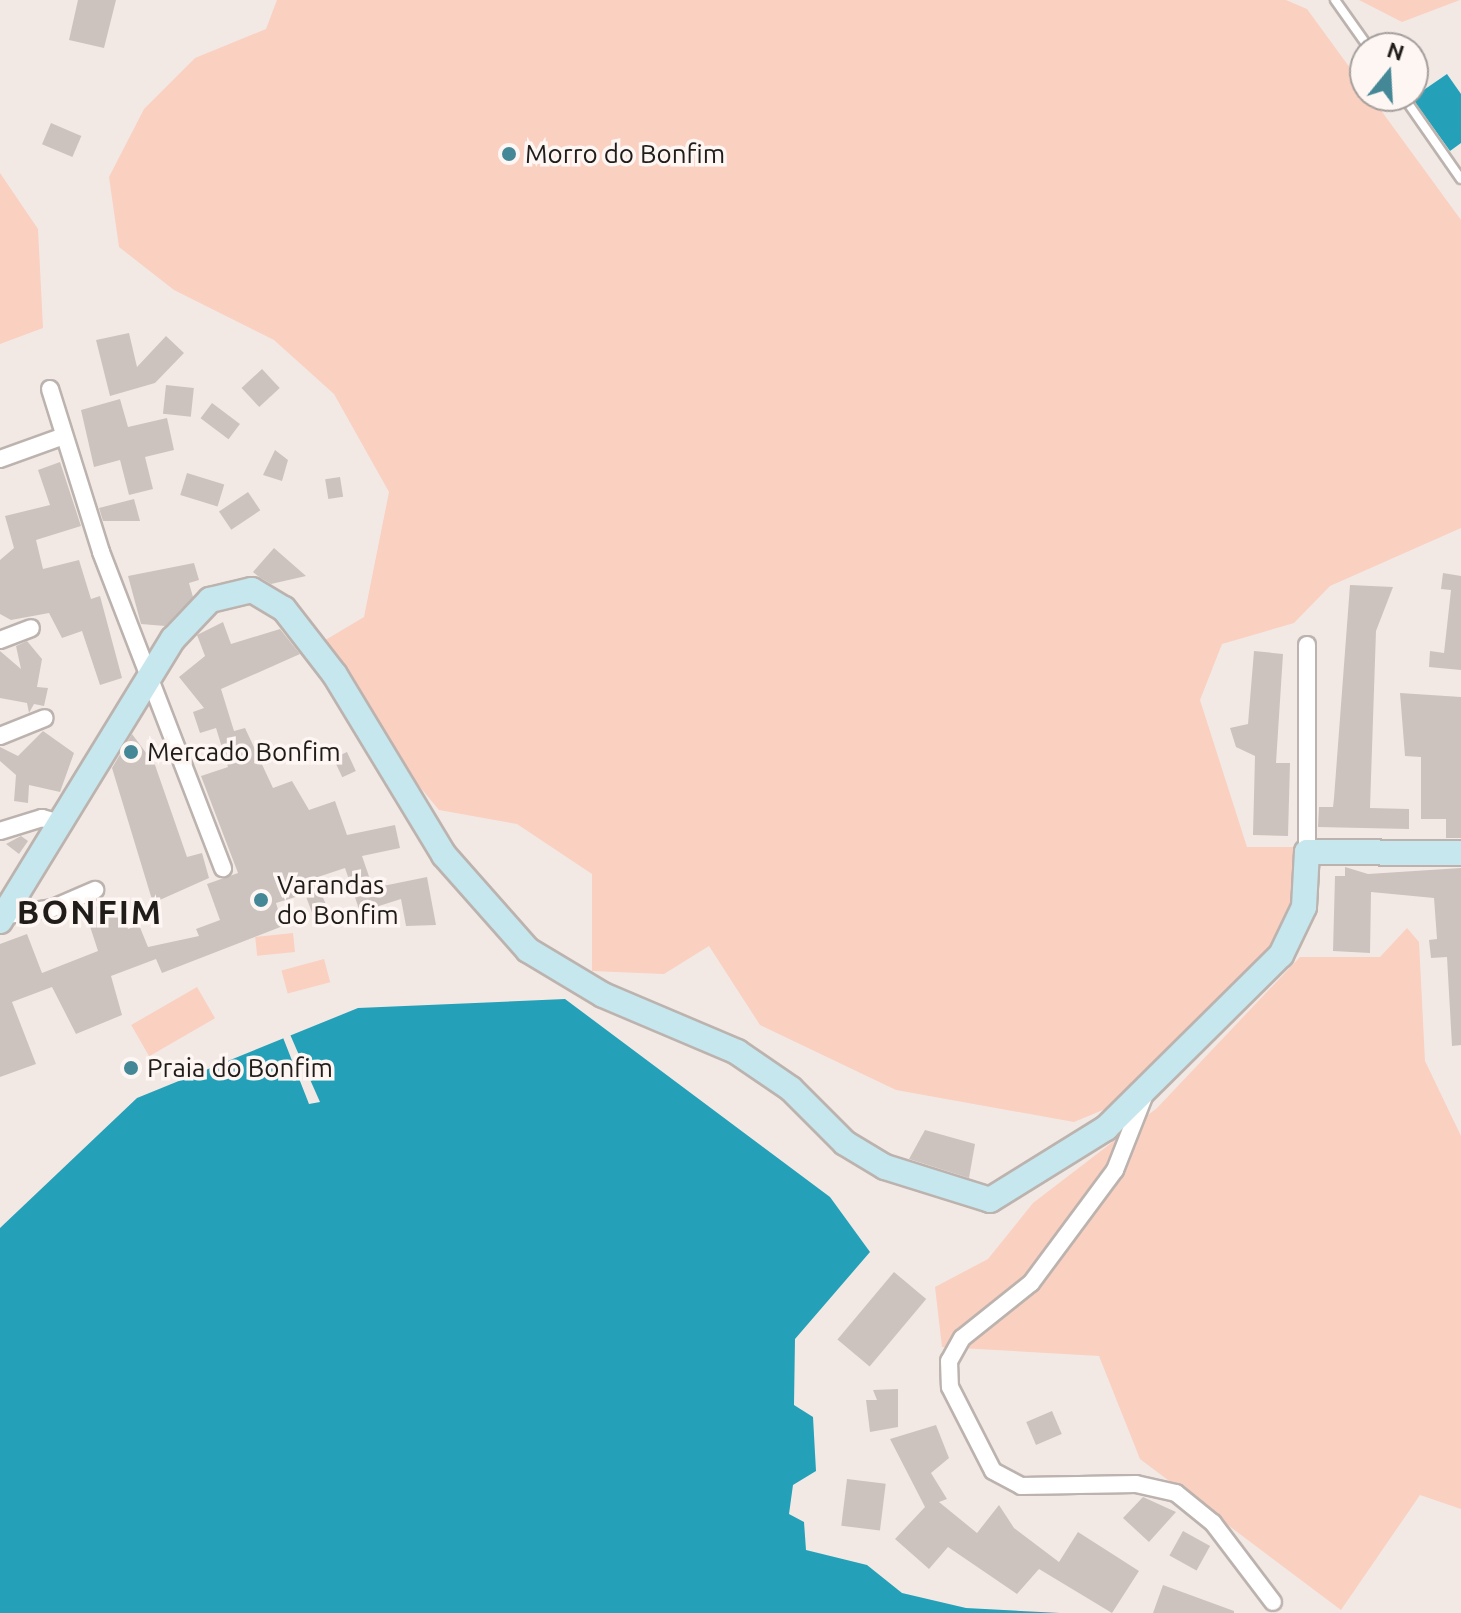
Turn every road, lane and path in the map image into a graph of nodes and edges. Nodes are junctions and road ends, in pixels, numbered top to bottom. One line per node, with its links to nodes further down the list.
1 (1335, 0): 2 (lane)
2 (1358, 32)
3 (1414, 112): 4 (lane)
4 (1461, 179)
5 (50, 389): 6 (street)
6 (64, 436): 7 (street); 11 (street)
7 (0, 459)
8 (31, 628): 9 (street)
9 (0, 640)
10 (1307, 645): 16 (street)
11 (148, 681): 14 (main road); 18 (street); 21 (main road)
12 (45, 718): 13 (street)
13 (0, 736)
14 (63, 824): 15 (street); 20 (main road)
15 (0, 831)
16 (1307, 852): 17 (main road); 21 (main road)
17 (1461, 853)
18 (223, 868)
19 (95, 890): 20 (street)
20 (4, 918)
21 (1146, 1092): 22 (street)
22 (1273, 1602)

